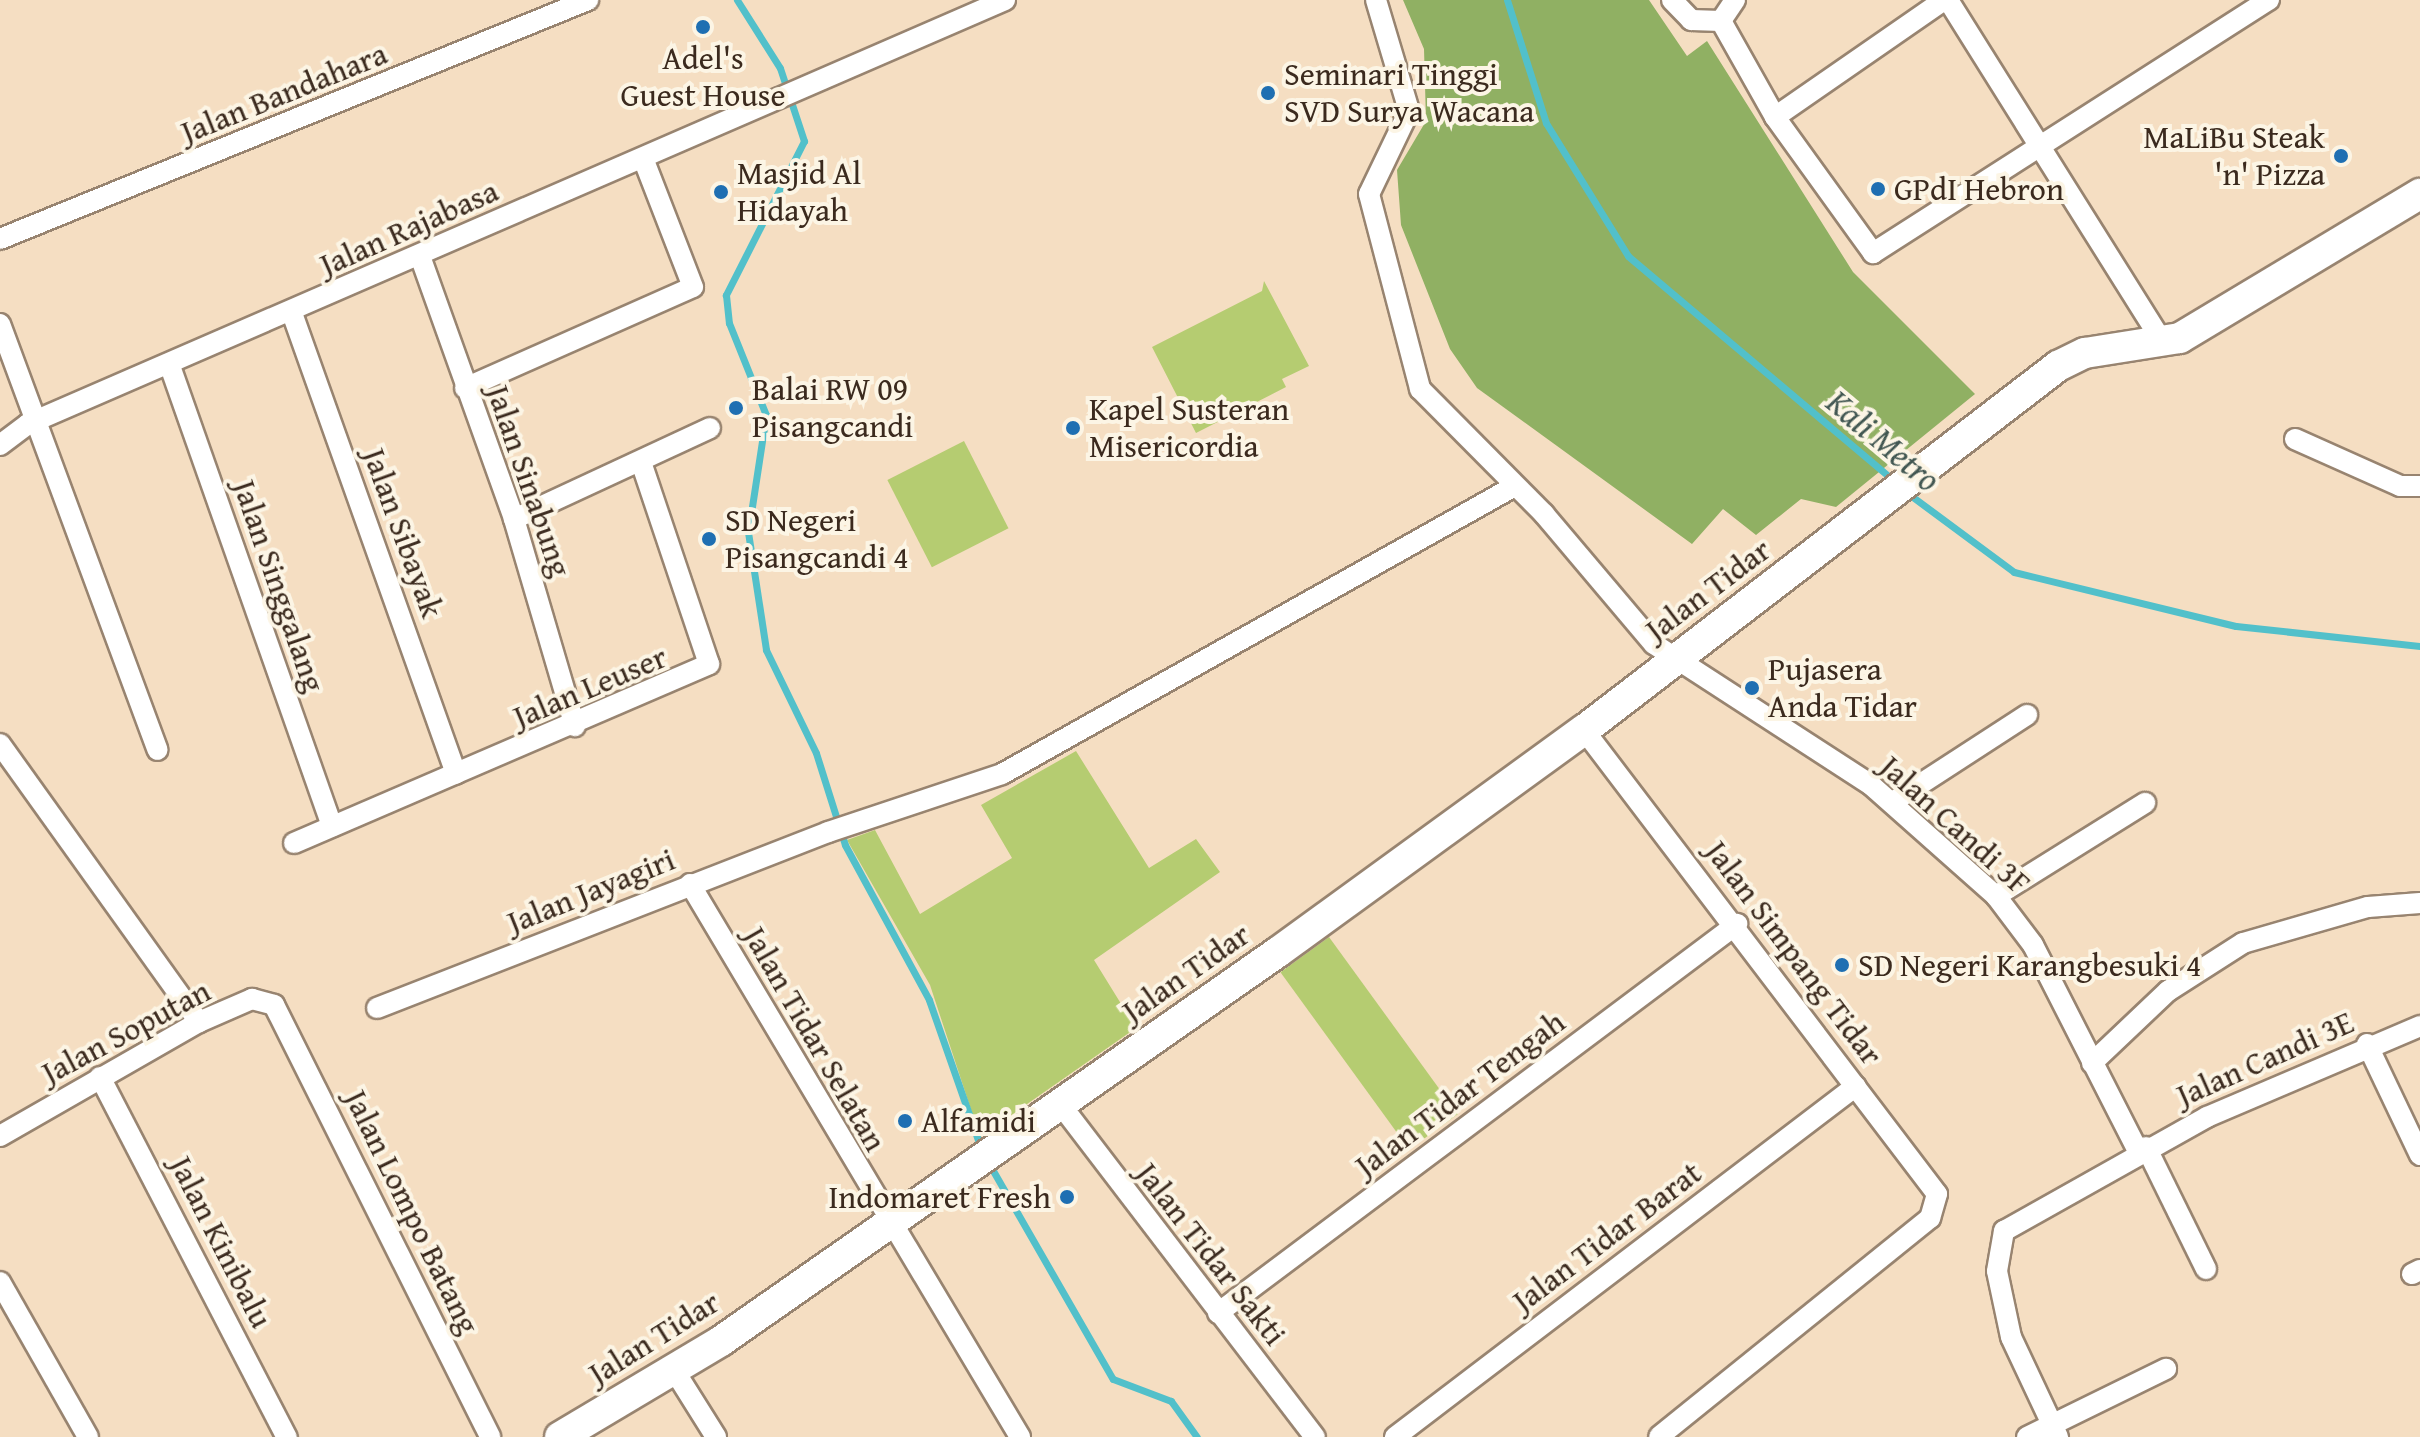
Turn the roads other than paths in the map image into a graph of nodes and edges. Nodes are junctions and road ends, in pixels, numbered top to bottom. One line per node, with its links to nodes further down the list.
1 (588, 0): 13 (street, Jalan Bandahara)
2 (1005, 0): 11 (street, Jalan Rajabasa)
3 (1376, 0): 26 (street, Jalan Candi 3F)
4 (1672, 0): 8 (street)
5 (1735, 0): 8 (street)
6 (1946, 0): 9 (street); 10 (street)
7 (2269, 0): 10 (street)
8 (1721, 21): 9 (street)
9 (1775, 117): 10 (street)
10 (2039, 142): 17 (street)
11 (643, 158): 14 (street, Jalan Rajabasa); 19 (street)
12 (2420, 194): 17 (main road)
13 (0, 239)
14 (420, 256): 15 (street, Jalan Rajabasa); 19 (street, Jalan Sinabung)
15 (292, 313): 18 (street, Jalan Rajabasa); 34 (street, Jalan Sibayak)
16 (0, 324): 20 (street)
17 (2164, 345): 28 (main road, Jalan Tidar)
18 (170, 366): 20 (street, Jalan Rajabasa); 37 (street, Jalan Singgalang)
19 (465, 388): 27 (street, Jalan Sinabung)
20 (39, 419): 23 (street, Jalan Rajabasa); 33 (street)
21 (710, 428): 24 (street)
22 (2295, 439): 25 (street)
23 (0, 445)
24 (641, 462): 27 (street); 30 (street, Jalan Leuser)
25 (2420, 486)
26 (1513, 487): 28 (street, Jalan Candi 3F); 39 (street, Jalan Jayagiri)
27 (514, 519): 30 (street, Jalan Sinabung)
28 (1674, 659): 31 (main road, Jalan Tidar); 35 (street, Jalan Candi 3F)
29 (2027, 715): 35 (street)
30 (575, 726): 34 (street, Jalan Leuser)
31 (1584, 730): 42 (street, Jalan Simpang Tidar); 51 (main road, Jalan Tidar)
32 (0, 744): 45 (street)
33 (158, 750)
34 (456, 774): 37 (street, Jalan Leuser)
35 (1893, 802): 40 (street, Jalan Candi 3F)
36 (2145, 803): 40 (street)
37 (332, 826): 38 (street, Jalan Leuser)
38 (294, 843)
39 (690, 884): 43 (street, Jalan Jayagiri); 55 (street, Jalan Tidar Selatan)
40 (1996, 896): 48 (street, Jalan Candi 3F)
41 (2420, 903): 48 (street)
42 (1737, 924): 50 (street, Jalan Simpang Tidar); 58 (street, Jalan Tidar Tengah)
43 (377, 1008)
44 (280, 1014): 45 (street, Jalan Soputan); 64 (street, Jalan Lompo Batang)
45 (199, 1022): 49 (street, Jalan Soputan)
46 (2420, 1026): 47 (street, Jalan Candi 3E)
47 (2367, 1044): 53 (street, Jalan Candi 3E); 54 (street)
48 (2092, 1063): 53 (street, Jalan Candi 3F)
49 (100, 1077): 52 (street, Jalan Soputan); 63 (street, Jalan Kinibalu)
50 (1856, 1086): 69 (street, Jalan Tidar Barat); 70 (street, Jalan Simpang Tidar)
51 (1061, 1105): 55 (main road, Jalan Tidar); 58 (street, Jalan Tidar Sakti)
52 (0, 1136)
53 (2142, 1149): 56 (street, Jalan Candi 3F); 61 (street, Jalan Candi 3E)
54 (2420, 1155)
55 (889, 1225): 60 (main road, Jalan Tidar); 67 (street, Jalan Tidar Selatan)
56 (2206, 1269)
57 (0, 1282): 62 (street)
58 (1218, 1313): 68 (street, Jalan Tidar Sakti)
59 (2166, 1369): 61 (street)
60 (674, 1370): 65 (main road, Jalan Tidar); 66 (street)
61 (2054, 1431): 71 (street)
62 (88, 1437)
63 (287, 1437)
64 (490, 1437)
65 (560, 1437)
66 (716, 1437)
67 (1020, 1437)
68 (1315, 1437)
69 (1395, 1437)
70 (1659, 1437)
71 (2027, 1437)

